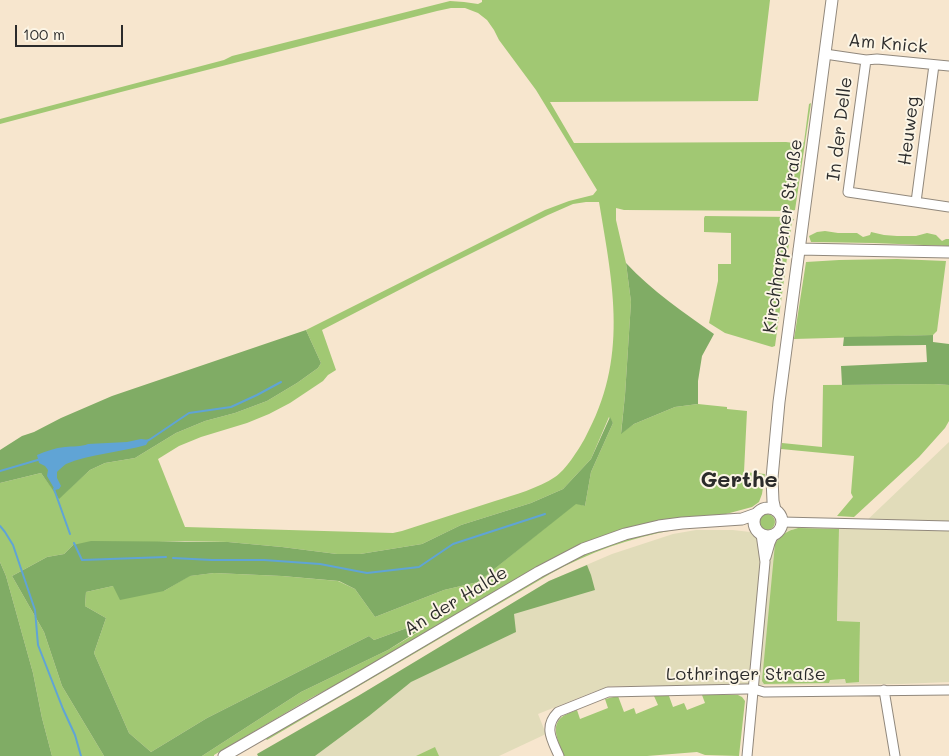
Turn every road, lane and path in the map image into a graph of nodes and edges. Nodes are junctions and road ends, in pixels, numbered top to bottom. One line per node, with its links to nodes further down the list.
1 (832, 0): 2 (street, Kirchharpener Straße)
2 (825, 54): 3 (street, Am Knick); 8 (street, Kirchharpener Straße)
3 (866, 60): 4 (street, Am Knick); 6 (street, In der Delle)
4 (934, 65): 5 (street, Am Knick); 6 (street, Heuweg)
5 (949, 66)
6 (916, 202): 7 (street, In der Delle)
7 (949, 207)
8 (799, 249): 9 (street); 10 (street, Kirchharpener Straße)
9 (949, 252)
10 (772, 478): 11 (street, Kirchharpener Straße); 12 (street, Kirchharpener Straße)
11 (775, 510): 12 (street); 14 (street)
12 (759, 512): 13 (street, An der Halde); 16 (street)
13 (721, 521): 16 (street, An der Halde); 22 (street, An der Halde)
14 (782, 522): 15 (street); 17 (street)
15 (949, 526)
16 (759, 532): 17 (street); 18 (street)
17 (774, 534): 18 (street)
18 (764, 562): 19 (street)
19 (754, 689): 20 (street, Lothringer Straße); 23 (street, Lothringer Straße); 24 (street)
20 (884, 690): 21 (street, Lothringer Straße); 25 (street)
21 (949, 690)
22 (224, 756)
23 (559, 756)
24 (747, 756)
25 (895, 756)

